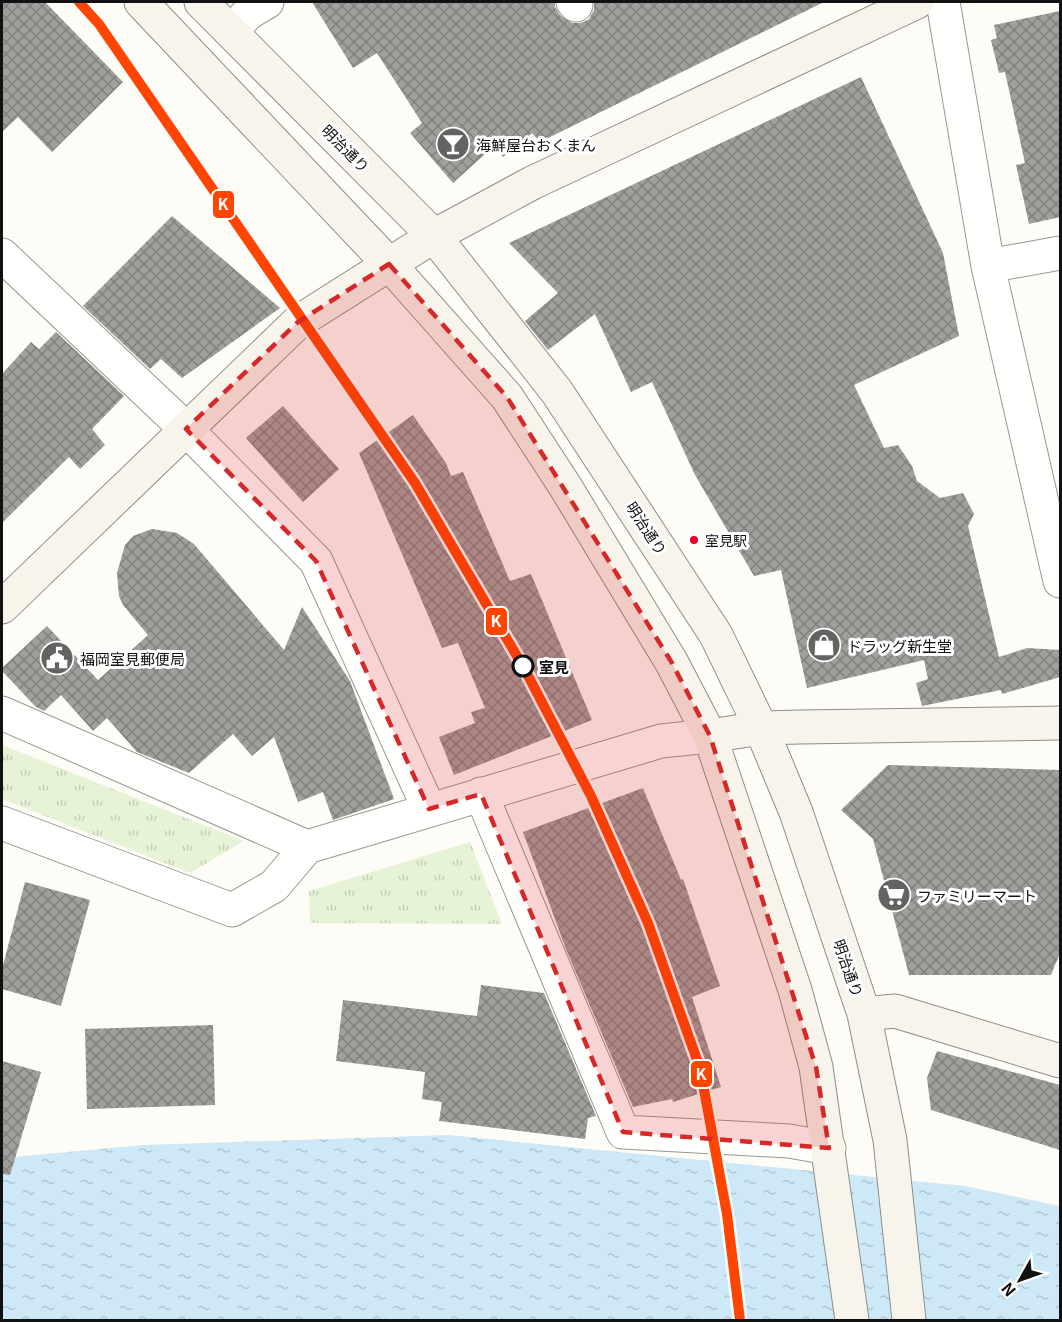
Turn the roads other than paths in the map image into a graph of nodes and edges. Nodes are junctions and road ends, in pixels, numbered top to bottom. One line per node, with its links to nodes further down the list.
1 (141, 2): 10 (street)
2 (201, 2): 6 (street, 明治通り)
3 (267, 2): 6 (street)
4 (917, 2): 7 (street)
5 (944, 2): 11 (street)
6 (231, 32): 7 (street, 明治通り)
7 (434, 236): 10 (street); 17 (street, 明治通り)
8 (1060, 253): 11 (street)
9 (2, 255): 12 (street)
10 (389, 264): 12 (street); 18 (street)
11 (988, 266): 13 (street)
12 (186, 429): 14 (street); 20 (street)
13 (1060, 581)
14 (2, 607)
15 (2, 713): 22 (street)
16 (1060, 723): 17 (street)
17 (761, 728): 18 (street); 23 (street, 明治通り)
18 (710, 736): 19 (street); 25 (street)
19 (481, 794): 20 (street); 25 (street)
20 (429, 809): 22 (street)
21 (2, 823): 22 (street)
22 (307, 848)
23 (864, 1014): 24 (street); 27 (street, 明治通り)
24 (1060, 1061)
25 (829, 1148): 26 (street)
26 (852, 1320)
27 (909, 1320)

